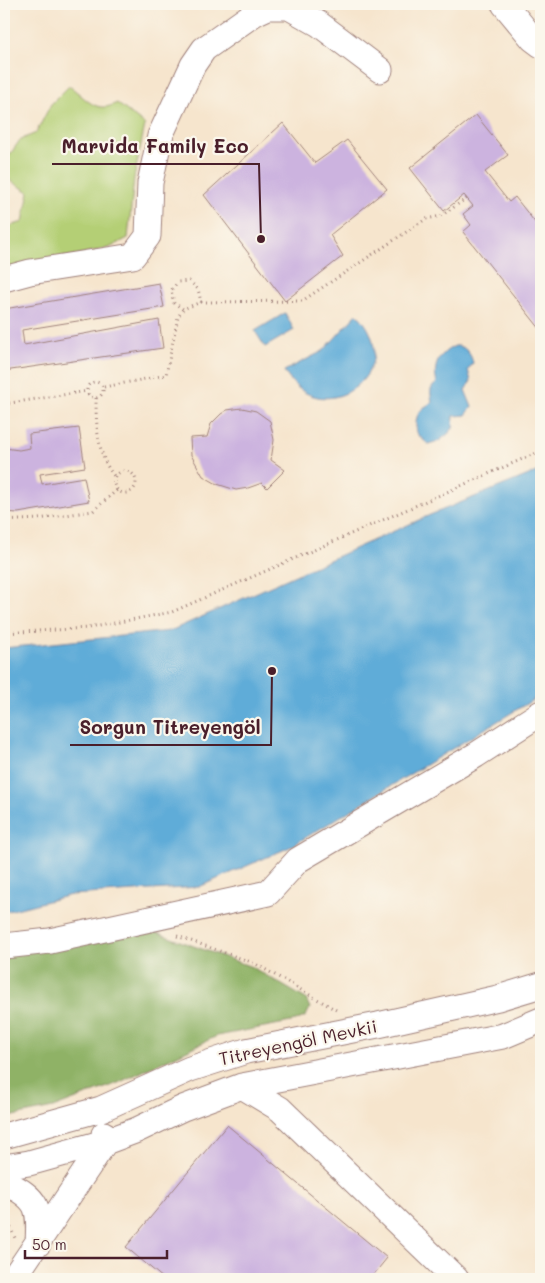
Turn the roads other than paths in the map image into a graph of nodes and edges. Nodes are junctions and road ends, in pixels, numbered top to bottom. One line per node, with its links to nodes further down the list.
1 (504, 4): 2 (street)
2 (541, 45)
3 (380, 70): 4 (street)
4 (4, 279)
5 (541, 713): 6 (street)
6 (4, 946)
7 (541, 985): 10 (street, Titreyengöl Mevkii)
8 (541, 1020): 9 (street, Titreyengöl Mevkii)
9 (242, 1086): 12 (street, Titreyengöl Mevkii); 17 (street)
10 (101, 1109): 11 (street, Titreyengöl Mevkii); 12 (street)
11 (4, 1136)
12 (105, 1142): 13 (street, Titreyengöl Mevkii); 15 (street)
13 (4, 1167)
14 (4, 1182): 15 (street)
15 (38, 1244): 16 (street)
16 (13, 1279)
17 (456, 1279)

